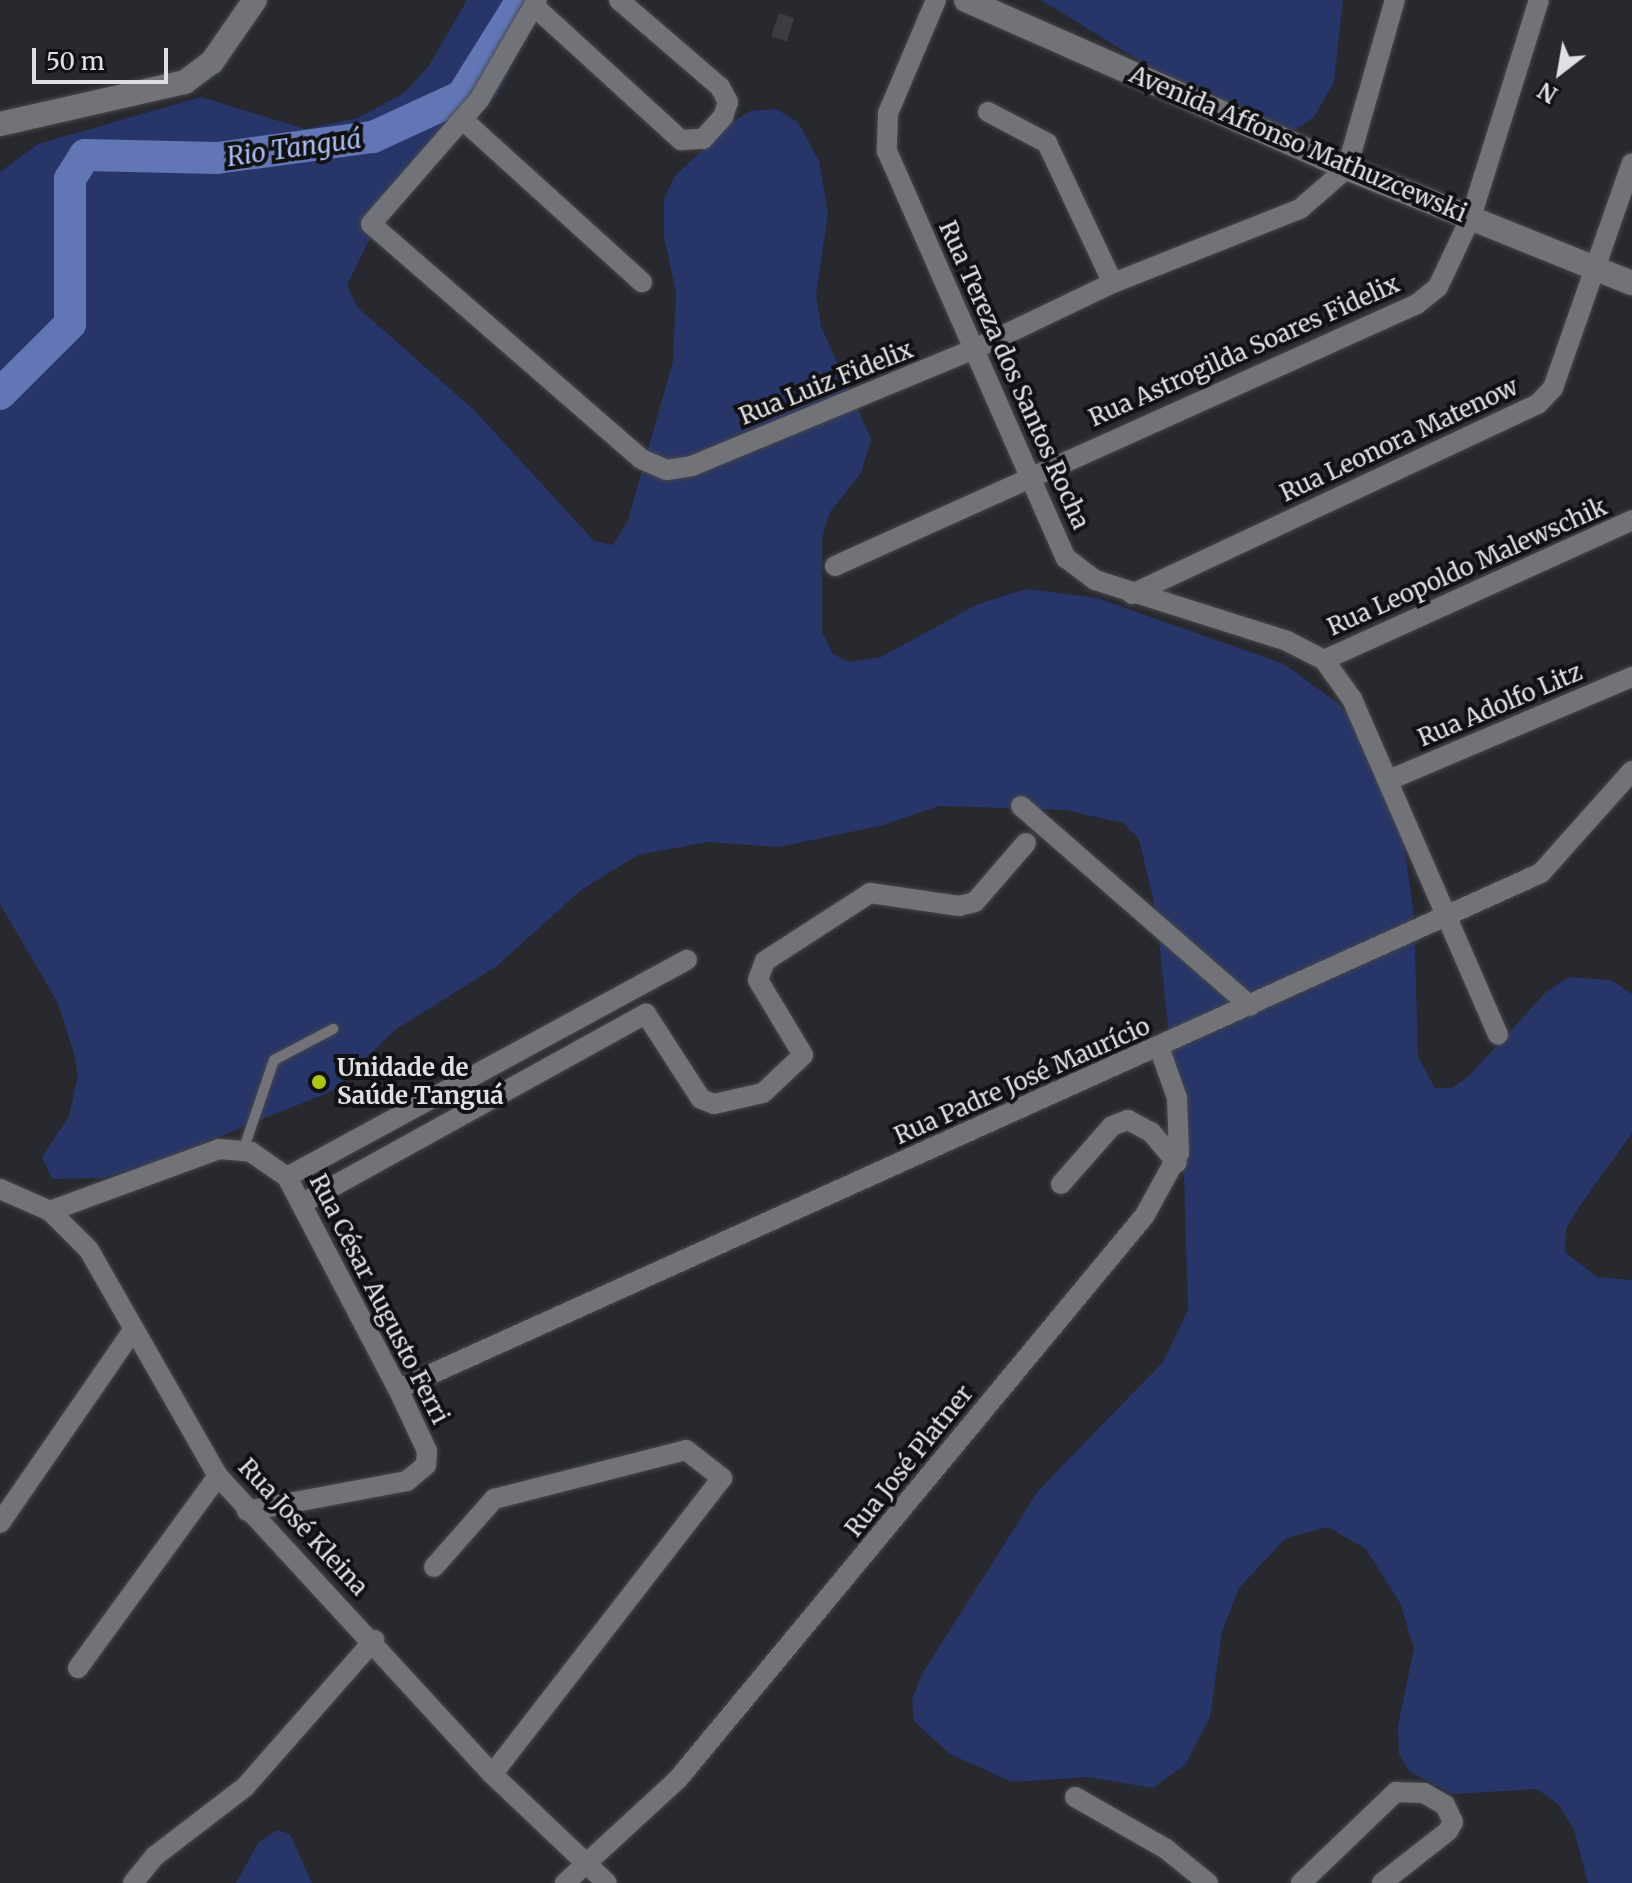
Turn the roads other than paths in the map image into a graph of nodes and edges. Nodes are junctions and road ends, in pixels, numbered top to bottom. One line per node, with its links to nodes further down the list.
1 (255, 0): 10 (street)
2 (619, 0): 7 (street)
3 (936, 0): 18 (street, Rua Tereza dos Santos Rocha)
4 (966, 0): 12 (street, Avenida Affonso Mathuzcewski)
5 (1395, 0): 12 (street)
6 (1539, 0): 13 (street, Rua Astrogilda Soares Fidelix)
7 (536, 3): 9 (street)
8 (988, 112): 16 (street)
9 (462, 119): 15 (street); 18 (street, Rua Luiz Fidelix)
10 (0, 124)
11 (1632, 163): 14 (street, Rua Leonora Matenow)
12 (1347, 168): 13 (street, Avenida Affonso Mathuzcewski); 16 (street, Rua Luiz Fidelix)
13 (1471, 217): 14 (street, Avenida Affonso Mathuzcewski); 19 (street, Rua Astrogilda Soares Fidelix)
14 (1599, 269): 17 (street, Avenida Affonso Mathuzcewski); 22 (street, Rua Leonora Matenow)
15 (642, 282)
16 (1113, 283): 18 (street, Rua Luiz Fidelix)
17 (1632, 283)
18 (975, 349): 19 (street, Rua Tereza dos Santos Rocha)
19 (1031, 474): 21 (street, Rua Astrogilda Soares Fidelix); 22 (street, Rua Tereza dos Santos Rocha)
20 (1632, 520): 23 (street, Rua Leopoldo Malewschik)
21 (835, 566)
22 (1132, 594): 23 (street, Rua Tereza dos Santos Rocha)
23 (1324, 660): 26 (street, Rua Tereza dos Santos Rocha)
24 (1632, 677): 26 (street, Rua Adolfo Litz)
25 (1632, 771): 29 (street, Rua Padre José Maurício)
26 (1389, 780): 29 (street, Rua Tereza dos Santos Rocha)
27 (1021, 806): 31 (street)
28 (1026, 843): 40 (street)
29 (1445, 919): 31 (street, Rua Padre José Maurício); 33 (street, Rua Tereza dos Santos Rocha)
30 (687, 960): 37 (street)
31 (1250, 1006): 34 (street, Rua Padre José Maurício)
32 (333, 1029): 35 (lane)
33 (1498, 1035)
34 (1159, 1047): 36 (street); 43 (street, Rua Padre José Maurício)
35 (243, 1151): 37 (street, Rua César Augusto Ferri); 41 (street, Rua César Augusto Ferri)
36 (1177, 1163): 38 (street); 52 (street, Rua José Platner)
37 (287, 1177): 40 (street, Rua César Augusto Ferri)
38 (1061, 1184)
39 (0, 1189): 41 (street, Rua José Kleina)
40 (303, 1203): 43 (street, Rua César Augusto Ferri)
41 (50, 1211): 42 (street, Rua José Kleina)
42 (133, 1330): 44 (street, Rua José Kleina); 46 (street)
43 (398, 1389): 45 (street, Rua César Augusto Ferri)
44 (218, 1476): 45 (street, Rua José Kleina); 49 (street)
45 (247, 1511): 48 (street, Rua José Kleina)
46 (0, 1523)
47 (434, 1567): 50 (street)
48 (374, 1640): 50 (street, Rua José Kleina); 53 (street)
49 (78, 1668)
50 (492, 1774): 52 (street, Rua José Kleina)
51 (1075, 1797): 56 (street)
52 (585, 1868): 54 (street); 55 (street, Rua José Kleina)
53 (133, 1883)
54 (565, 1883)
55 (607, 1883)
56 (1208, 1883)
57 (1301, 1883): 58 (street)
58 (1382, 1883)

